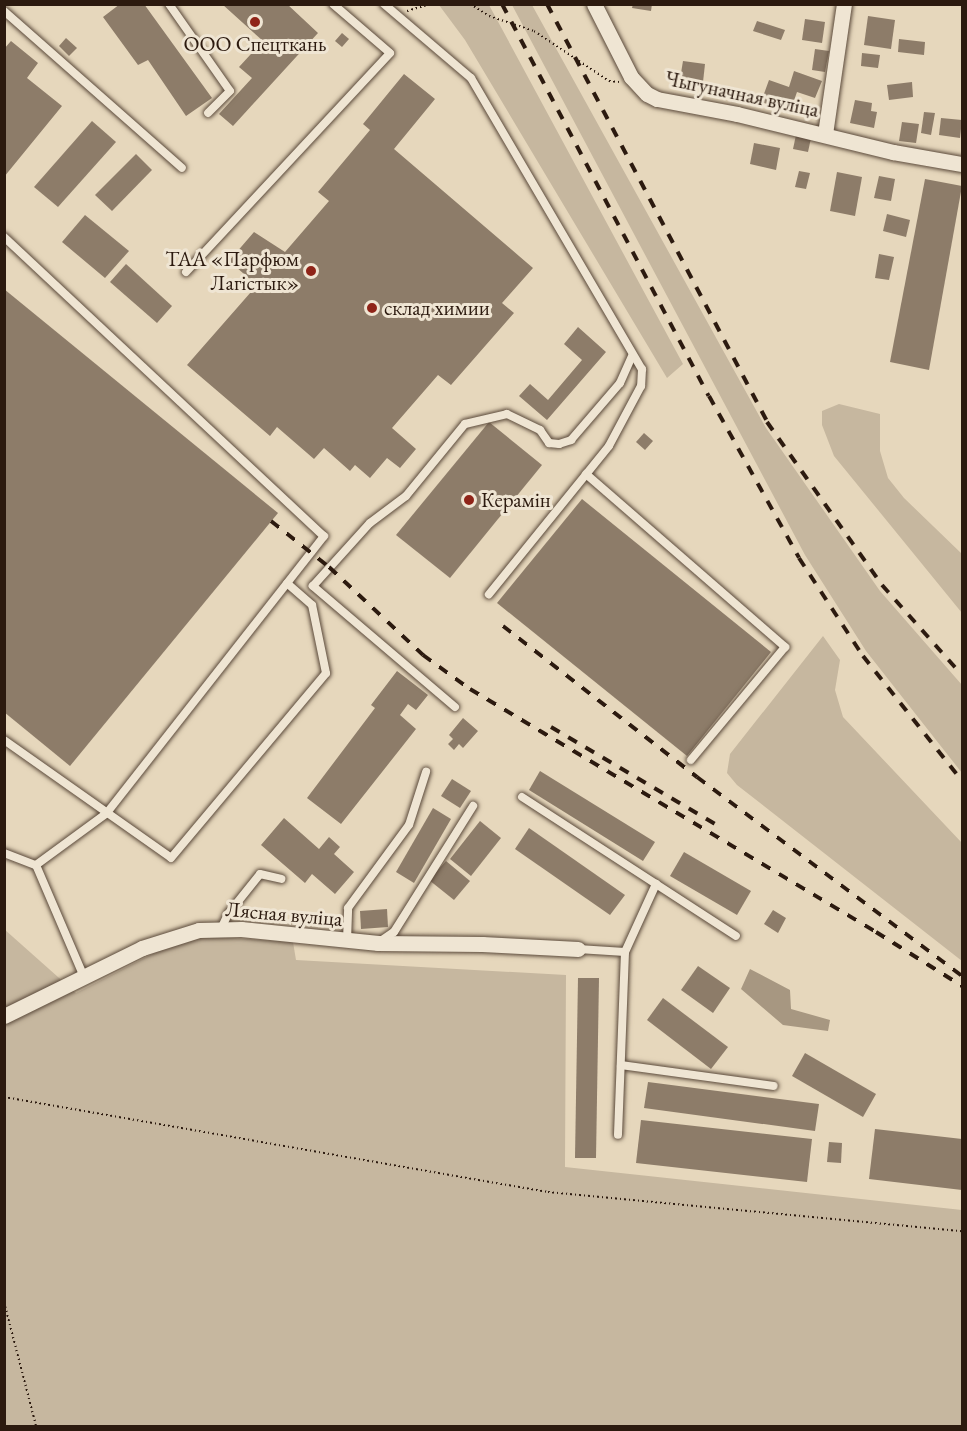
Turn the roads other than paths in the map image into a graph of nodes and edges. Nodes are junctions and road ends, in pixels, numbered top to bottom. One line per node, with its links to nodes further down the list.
1 (169, 4): 7 (lane)
2 (333, 4): 12 (lane)
3 (384, 4): 13 (lane)
4 (594, 4): 8 (street, Чыгуначная вуліца)
5 (844, 4): 8 (street)
6 (4, 11): 10 (lane)
7 (208, 113)
8 (825, 134): 9 (street, Чыгуначная вуліца)
9 (963, 164)
10 (182, 168)
11 (4, 237): 15 (lane)
12 (186, 272)
13 (632, 356): 14 (lane); 17 (lane)
14 (586, 474): 16 (lane); 19 (lane)
15 (287, 583): 23 (lane); 23 (lane)
16 (489, 594)
17 (455, 707)
18 (4, 741): 23 (lane)
19 (691, 760)
20 (426, 772): 30 (lane)
21 (522, 797): 27 (lane)
22 (474, 806): 31 (lane)
23 (107, 813): 25 (lane)
24 (4, 853): 25 (lane)
25 (36, 865): 34 (lane)
26 (281, 879): 28 (lane)
27 (656, 884): 29 (lane); 33 (lane)
28 (220, 928): 30 (street, Лясная вуліца); 34 (street, Лясная вуліца)
29 (736, 936)
30 (347, 941): 31 (street, Лясная вуліца)
31 (378, 943): 32 (street, Лясная вуліца)
32 (578, 949): 33 (lane)
33 (625, 952): 36 (lane)
34 (84, 977): 35 (street, Лясная вуліца)
35 (4, 1016)
36 (621, 1065): 37 (lane); 38 (lane)
37 (774, 1086)
38 (618, 1135)

